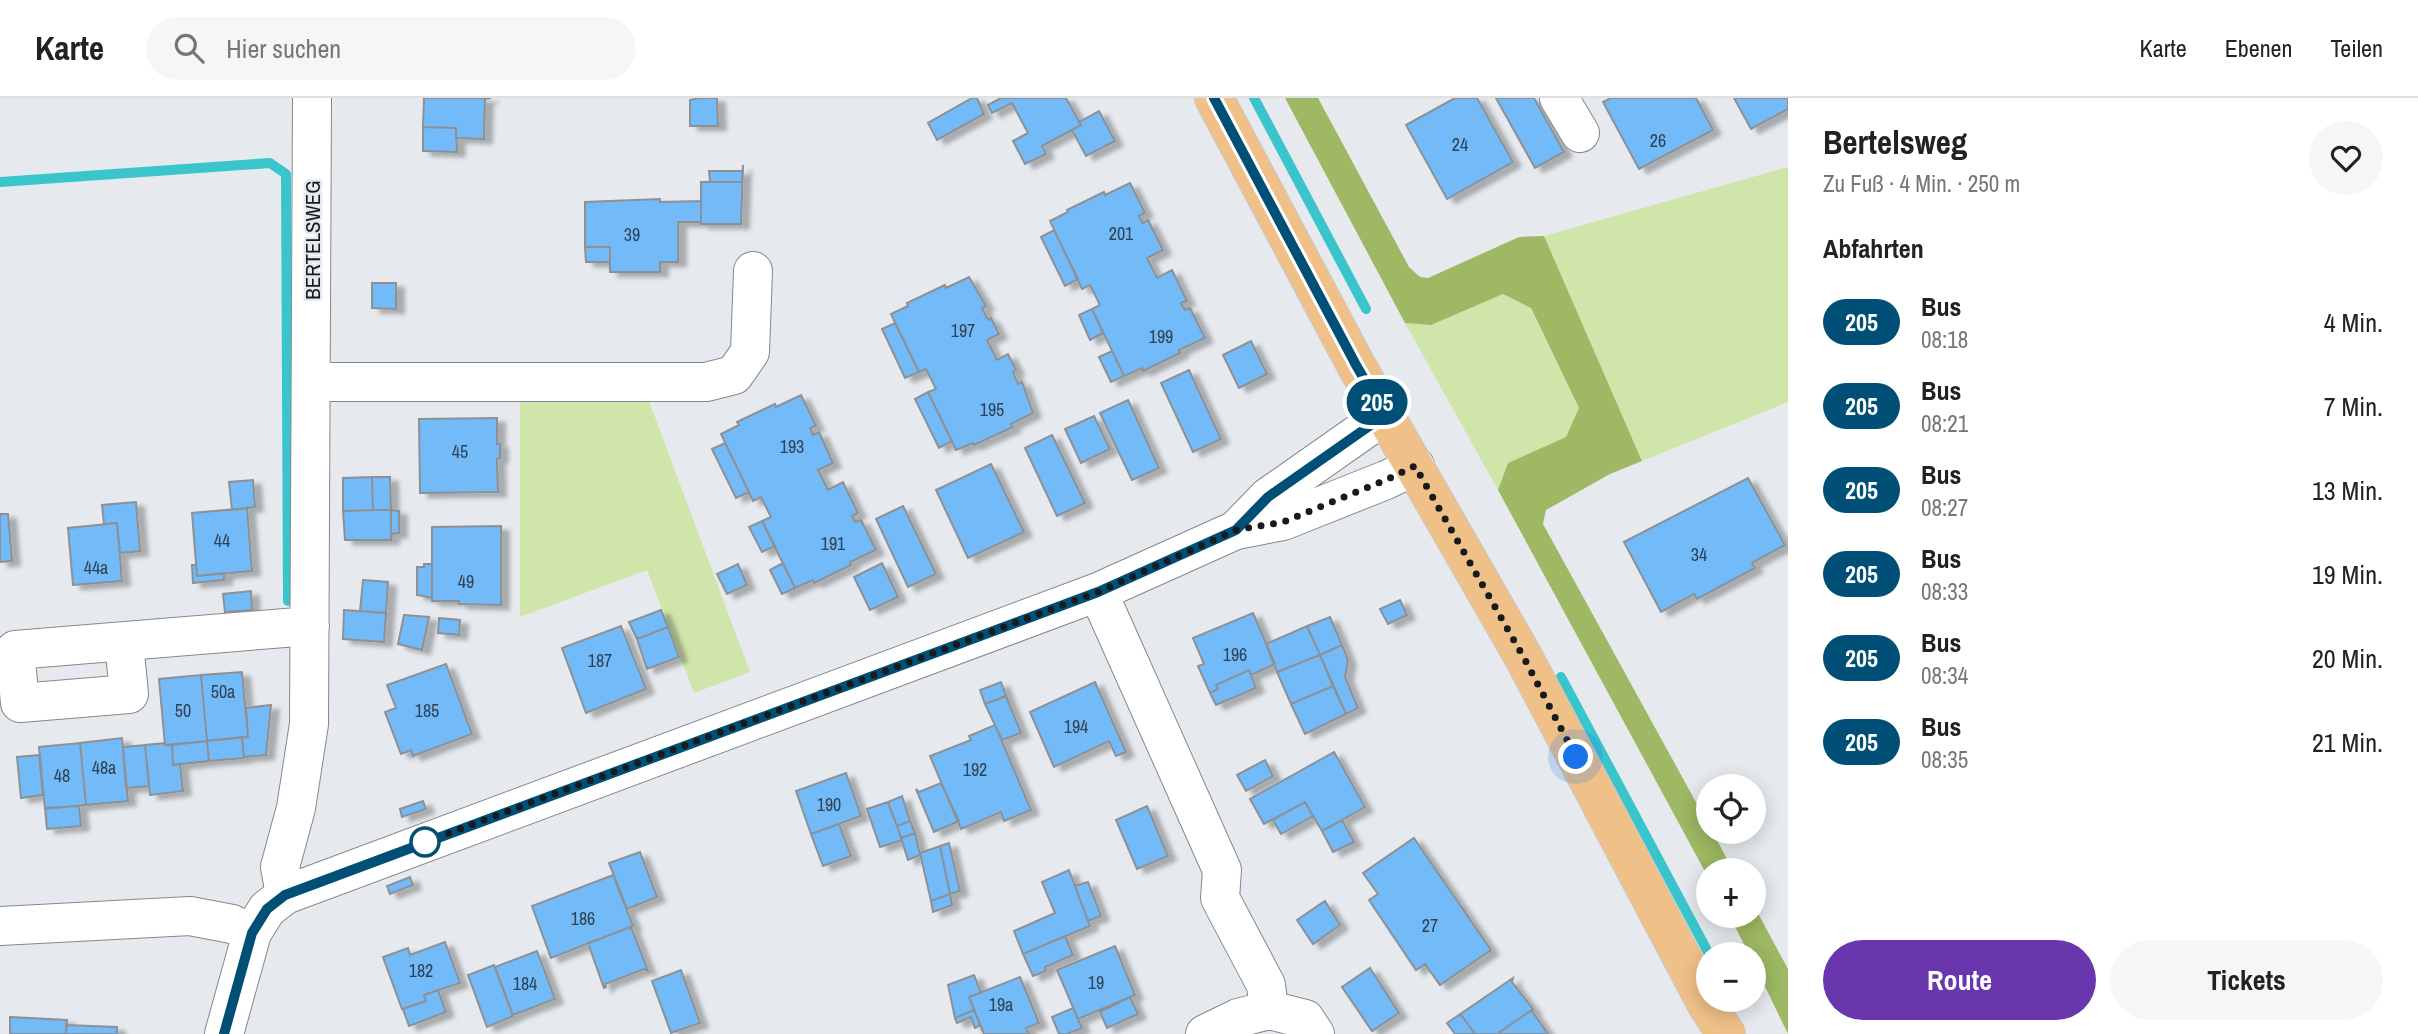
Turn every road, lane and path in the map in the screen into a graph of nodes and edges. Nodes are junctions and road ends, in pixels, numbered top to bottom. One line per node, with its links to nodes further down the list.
1 (312, 98): 6 (street, BERTELSWEG)
2 (1214, 98): 7 (main road)
3 (1559, 98): 4 (street)
4 (1580, 133)
5 (752, 271): 6 (street)
6 (312, 382): 11 (street, BERTELSWEG)
7 (1385, 415): 8 (main road); 9 (street)
8 (1415, 466): 9 (street); 20 (main road)
9 (1236, 530): 10 (street)
10 (1098, 592): 13 (street); 16 (street)
11 (310, 626): 12 (street); 13 (street, BERTELSWEG)
12 (124, 642)
13 (285, 895): 15 (street)
14 (0, 926): 15 (street)
15 (252, 933): 17 (street)
16 (1269, 1010): 18 (street); 19 (street)
17 (224, 1034)
18 (1205, 1034)
19 (1315, 1034)
20 (1726, 1034)

